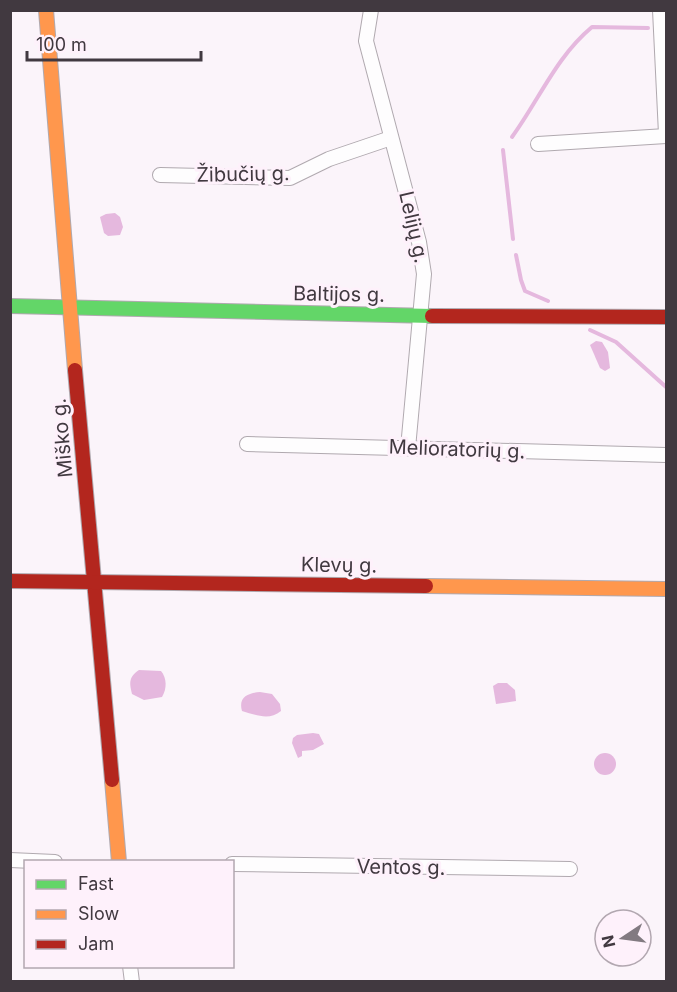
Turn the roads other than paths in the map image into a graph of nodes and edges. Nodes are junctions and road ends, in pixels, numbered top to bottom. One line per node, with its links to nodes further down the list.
1 (46, 10): 9 (street, Miško g.)
2 (371, 10): 5 (street, Lelijų g.)
3 (660, 10): 4 (street)
4 (666, 135): 6 (street)
5 (392, 138): 7 (street, Žibučių g.); 10 (street, Lelijų g.)
6 (538, 144)
7 (160, 175)
8 (10, 306): 9 (street, Baltijos g.)
9 (70, 307): 10 (street, Baltijos g.); 16 (street, Miško g.)
10 (420, 316): 11 (street, Baltijos g.); 13 (street, Lelijų g.)
11 (666, 317)
12 (247, 444): 13 (street, Melioratorių g.)
13 (408, 448): 14 (street, Melioratorių g.)
14 (666, 455)
15 (10, 581): 16 (street, Klevų g.)
16 (95, 581): 17 (street, Klevų g.); 18 (street, Miško g.)
17 (666, 589)
18 (119, 860)
19 (234, 864): 20 (street, Ventos g.)
20 (570, 869)

